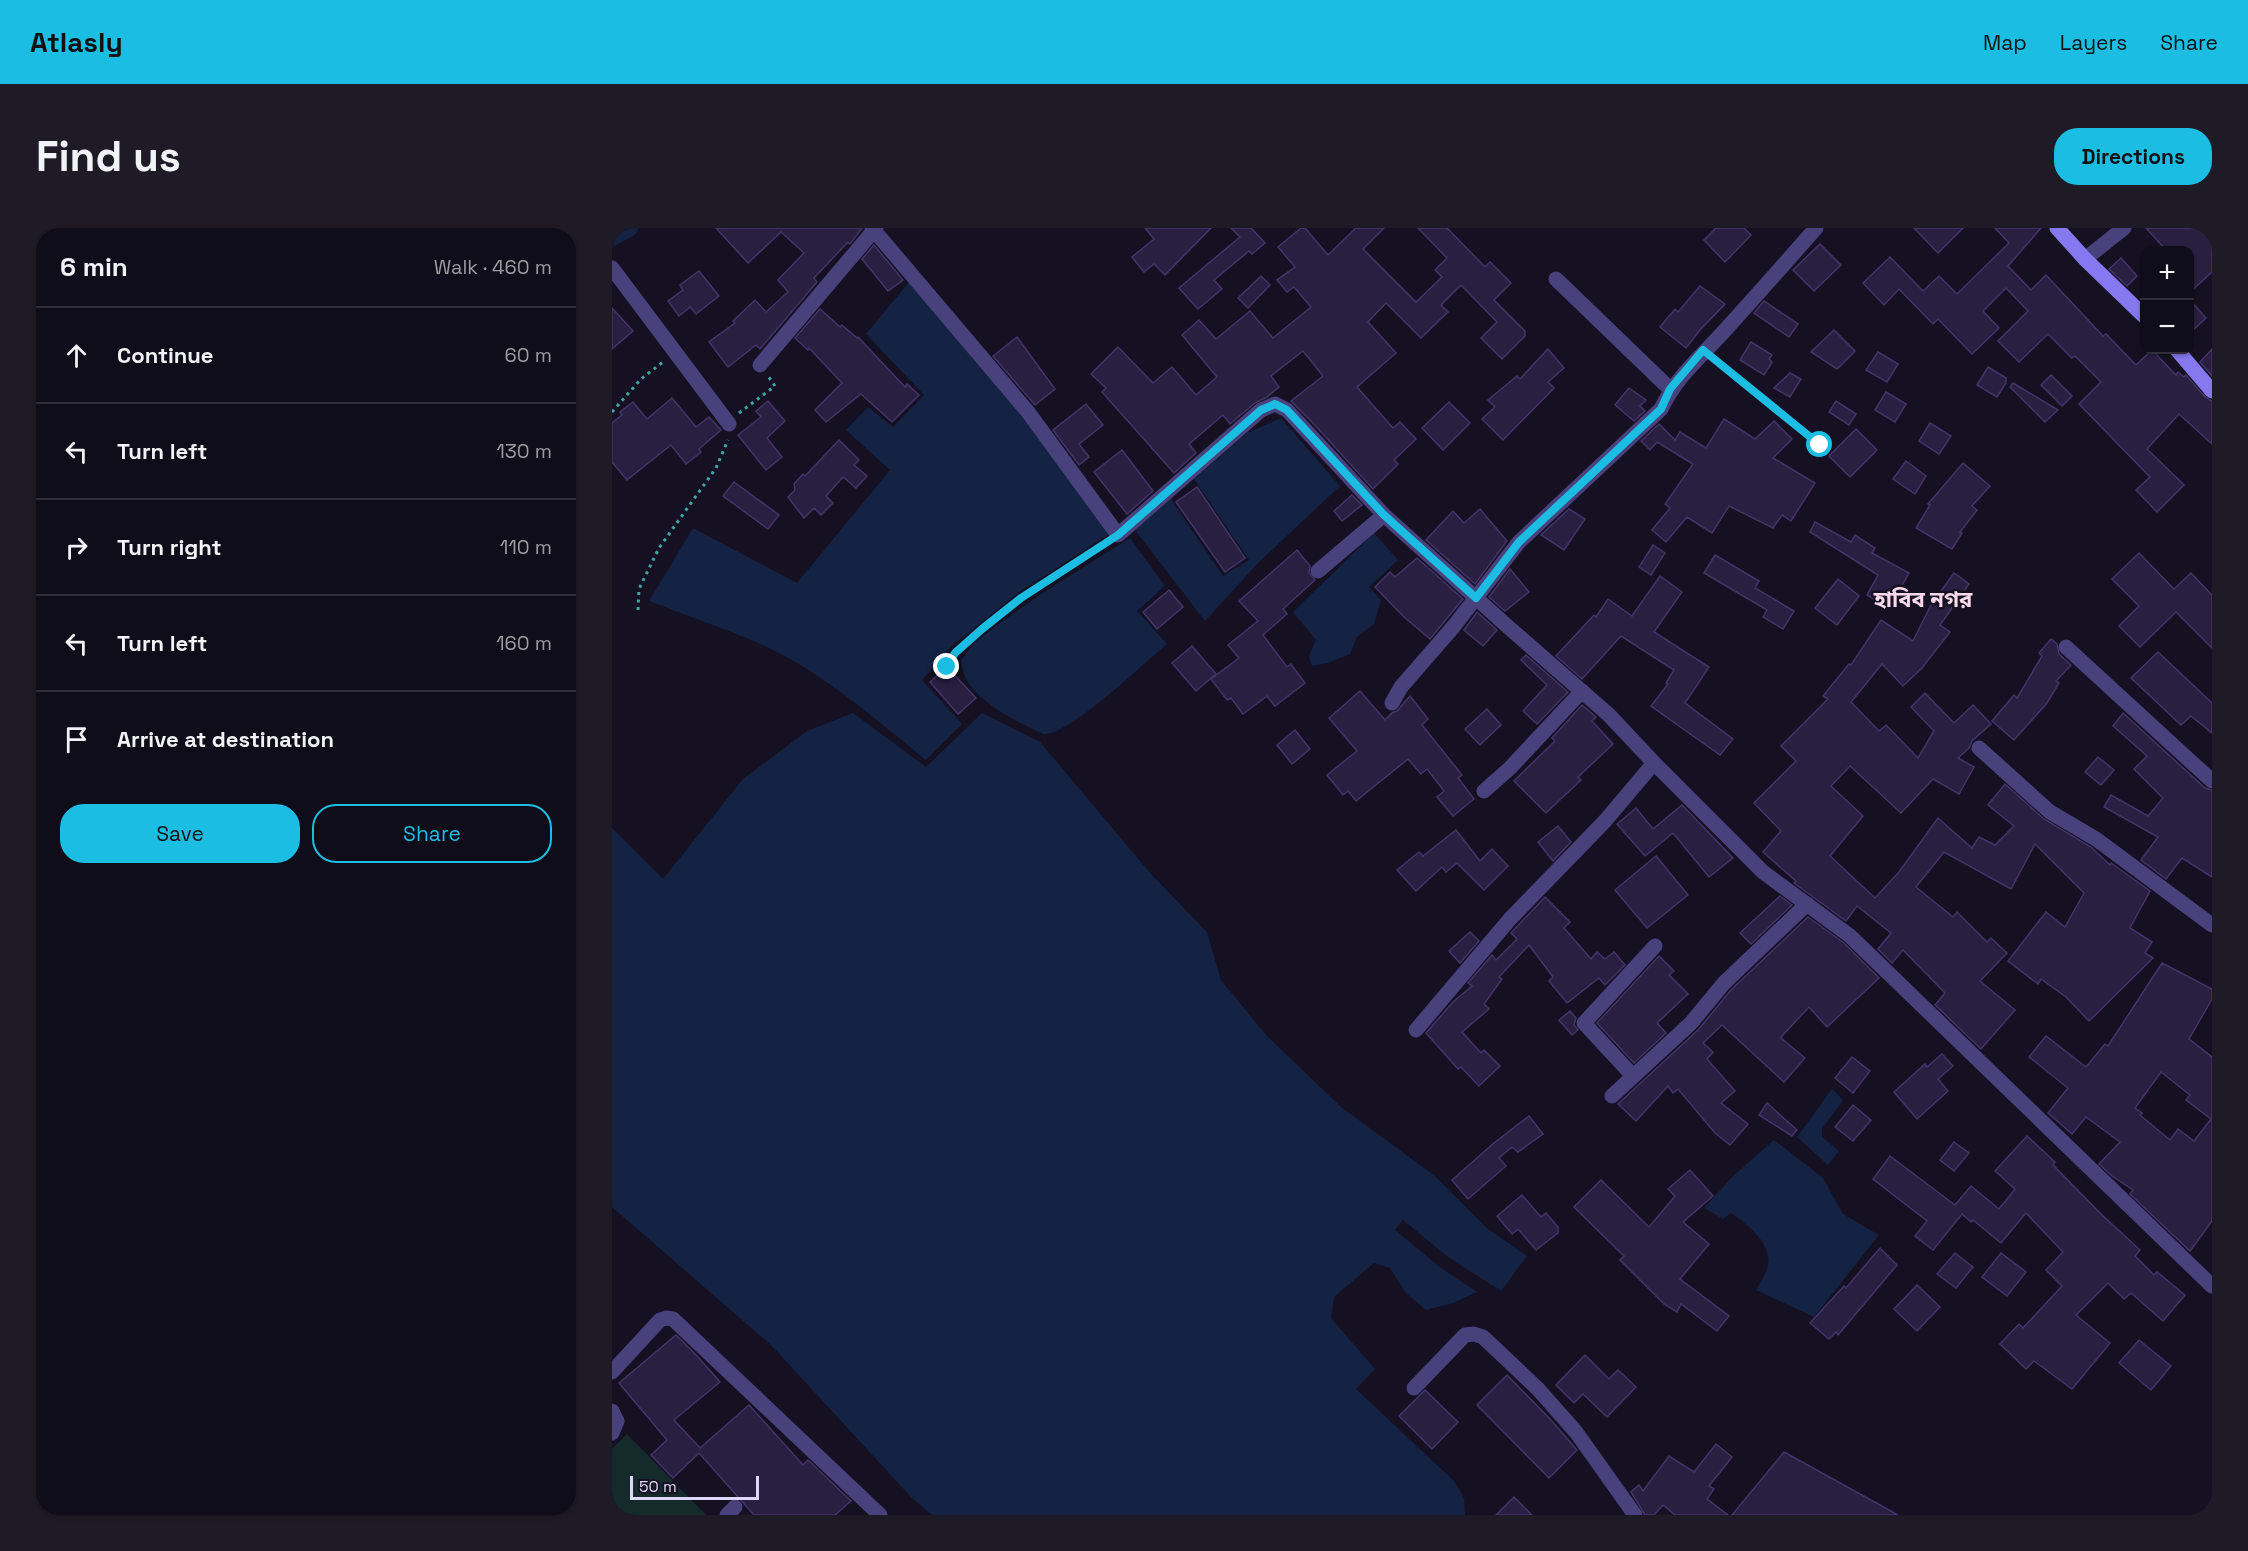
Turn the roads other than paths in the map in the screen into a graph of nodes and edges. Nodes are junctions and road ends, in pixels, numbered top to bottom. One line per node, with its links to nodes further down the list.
1 (1816, 228): 11 (street)
2 (2057, 228): 5 (street)
3 (2124, 228): 5 (street)
4 (874, 229): 10 (street); 14 (street)
5 (2085, 259): 8 (street)
6 (612, 268): 13 (street)
7 (1556, 279): 11 (street)
8 (2140, 311)
9 (2180, 354): 12 (street)
10 (760, 365)
11 (1670, 389): 16 (street)
12 (2212, 391)
13 (729, 424)
14 (1384, 515): 15 (street); 16 (street)
15 (1318, 571)
16 (1476, 598): 18 (street); 19 (street)
17 (2066, 646): 22 (street)
18 (1582, 691): 21 (street); 23 (street)
19 (1392, 703)
20 (1979, 748): 25 (street)
21 (1654, 763): 24 (street); 27 (street)
22 (2212, 781)
23 (1484, 791)
24 (1807, 904): 28 (street); 30 (street)
25 (2209, 917)
26 (1655, 946): 28 (street)
27 (1416, 1030)
28 (1633, 1076): 29 (street)
29 (1612, 1096)
30 (2212, 1286)
31 (612, 1372): 35 (street)
32 (1414, 1388): 36 (street)
33 (612, 1411): 34 (street)
34 (612, 1433)
35 (880, 1515)
36 (1635, 1515)

